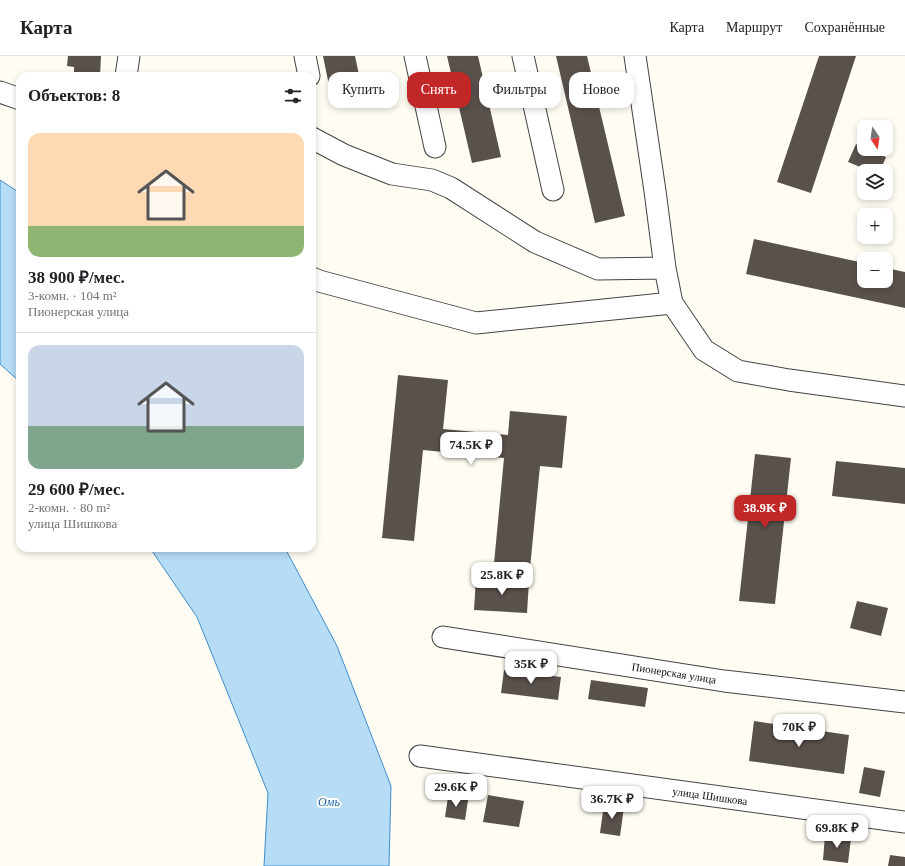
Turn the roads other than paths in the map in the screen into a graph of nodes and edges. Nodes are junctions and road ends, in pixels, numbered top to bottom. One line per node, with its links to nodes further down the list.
1 (128, 56): 6 (street)
2 (305, 56): 7 (street)
3 (415, 56): 11 (street)
4 (523, 56): 12 (street)
5 (635, 56): 13 (street)
6 (126, 72)
7 (308, 72)
8 (0, 92): 9 (street)
9 (16, 98)
10 (316, 140): 13 (street)
11 (435, 147)
12 (553, 190)
13 (665, 268): 15 (street)
14 (316, 279): 15 (street)
15 (672, 303): 16 (street)
16 (905, 396)
17 (443, 637): 18 (street, Пионерская улица)
18 (905, 702)
19 (420, 756): 20 (street, улица Шишкова)
20 (905, 822)

